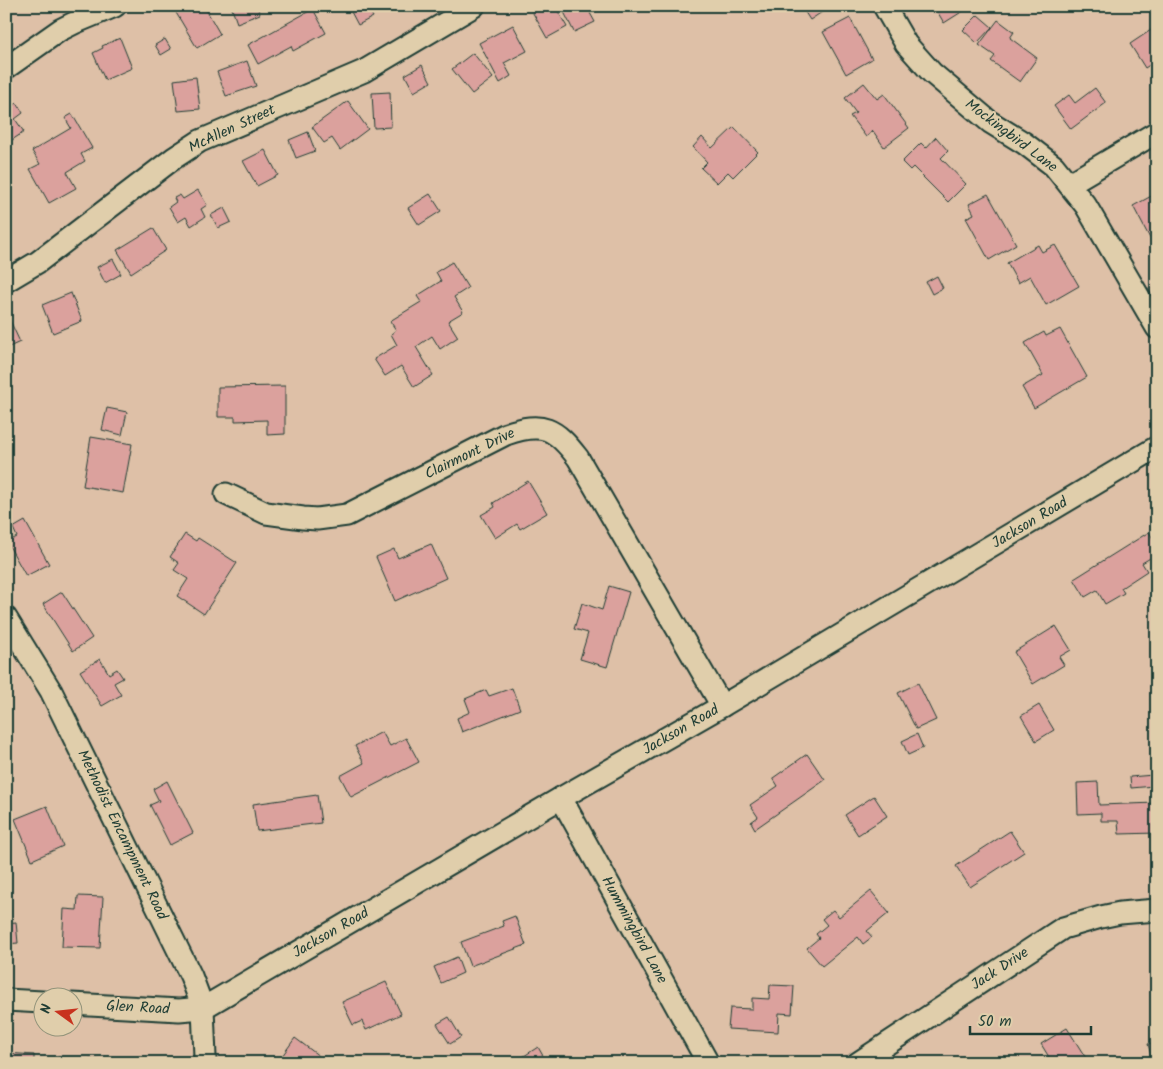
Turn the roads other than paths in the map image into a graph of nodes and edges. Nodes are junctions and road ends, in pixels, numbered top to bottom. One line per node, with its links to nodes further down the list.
1 (115, 6): 4 (street)
2 (474, 6): 7 (street, McAllen Street)
3 (884, 6): 6 (street, Mockingbird Lane)
4 (6, 68)
5 (1157, 132): 6 (street)
6 (1070, 184): 8 (street, Mockingbird Lane)
7 (6, 281)
8 (1157, 328)
9 (1157, 447): 12 (street, Jackson Road)
10 (226, 494): 12 (street, Clairmont Drive)
11 (6, 618): 18 (street, Methodist Encampment Road)
12 (722, 706): 13 (street, Jackson Road)
13 (561, 798): 18 (street, Jackson Road); 20 (street, Hummingbird Lane)
14 (1157, 910): 21 (street, Jack Drive)
15 (6, 1000): 16 (street)
16 (32, 1001)
17 (82, 1005): 18 (street, Glen Road)
18 (203, 1008): 19 (street, Methodist Encampment Road)
19 (204, 1063)
20 (708, 1063)
21 (858, 1063)

